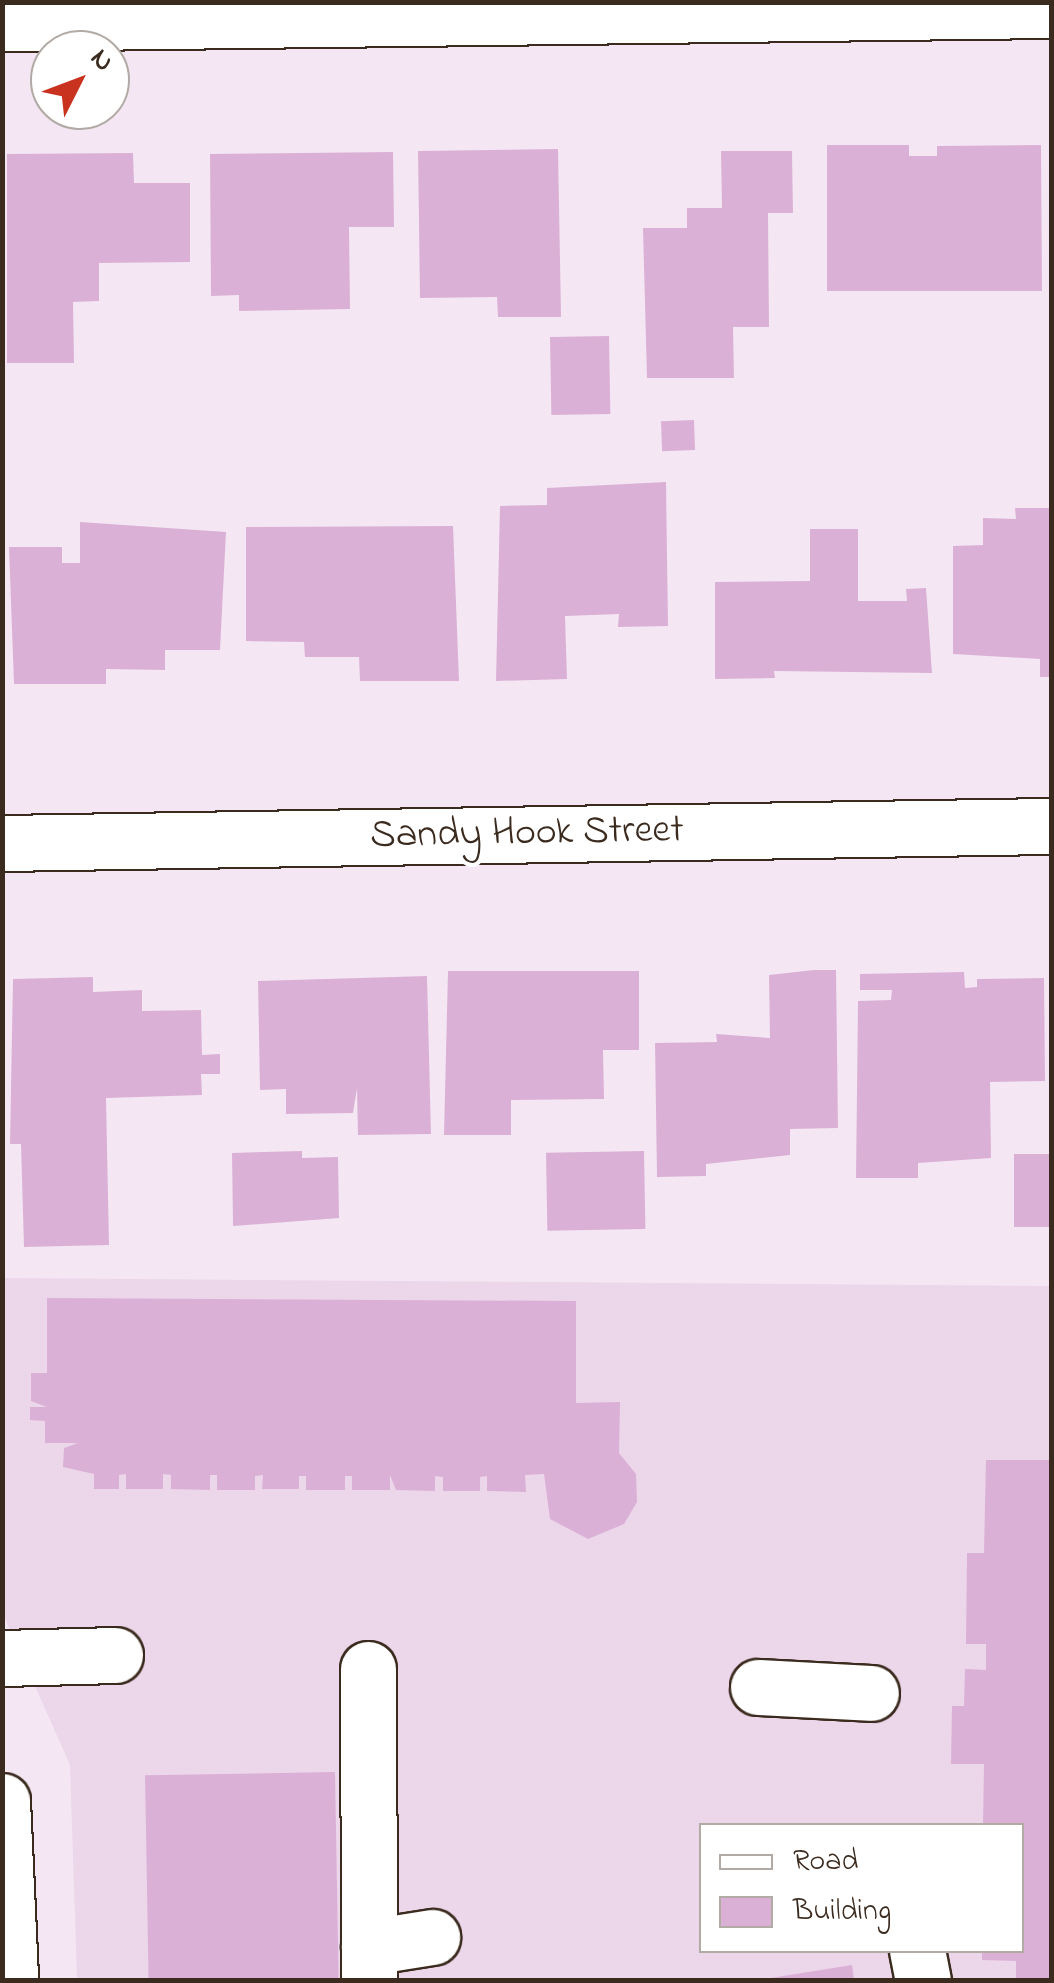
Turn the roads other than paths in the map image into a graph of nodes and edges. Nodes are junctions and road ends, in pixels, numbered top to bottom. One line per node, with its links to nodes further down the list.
1 (1052, 10): 2 (street)
2 (2, 23)
3 (1052, 826): 4 (street, Sandy Hook Street)
4 (2, 843)
5 (115, 1655): 6 (street)
6 (2, 1658)
7 (368, 1668): 13 (street)
8 (758, 1687): 9 (street)
9 (871, 1692)
10 (2, 1801): 14 (street)
11 (432, 1937): 13 (street)
12 (918, 1953): 15 (street)
13 (369, 1964)
14 (10, 1980)
15 (923, 1980)

